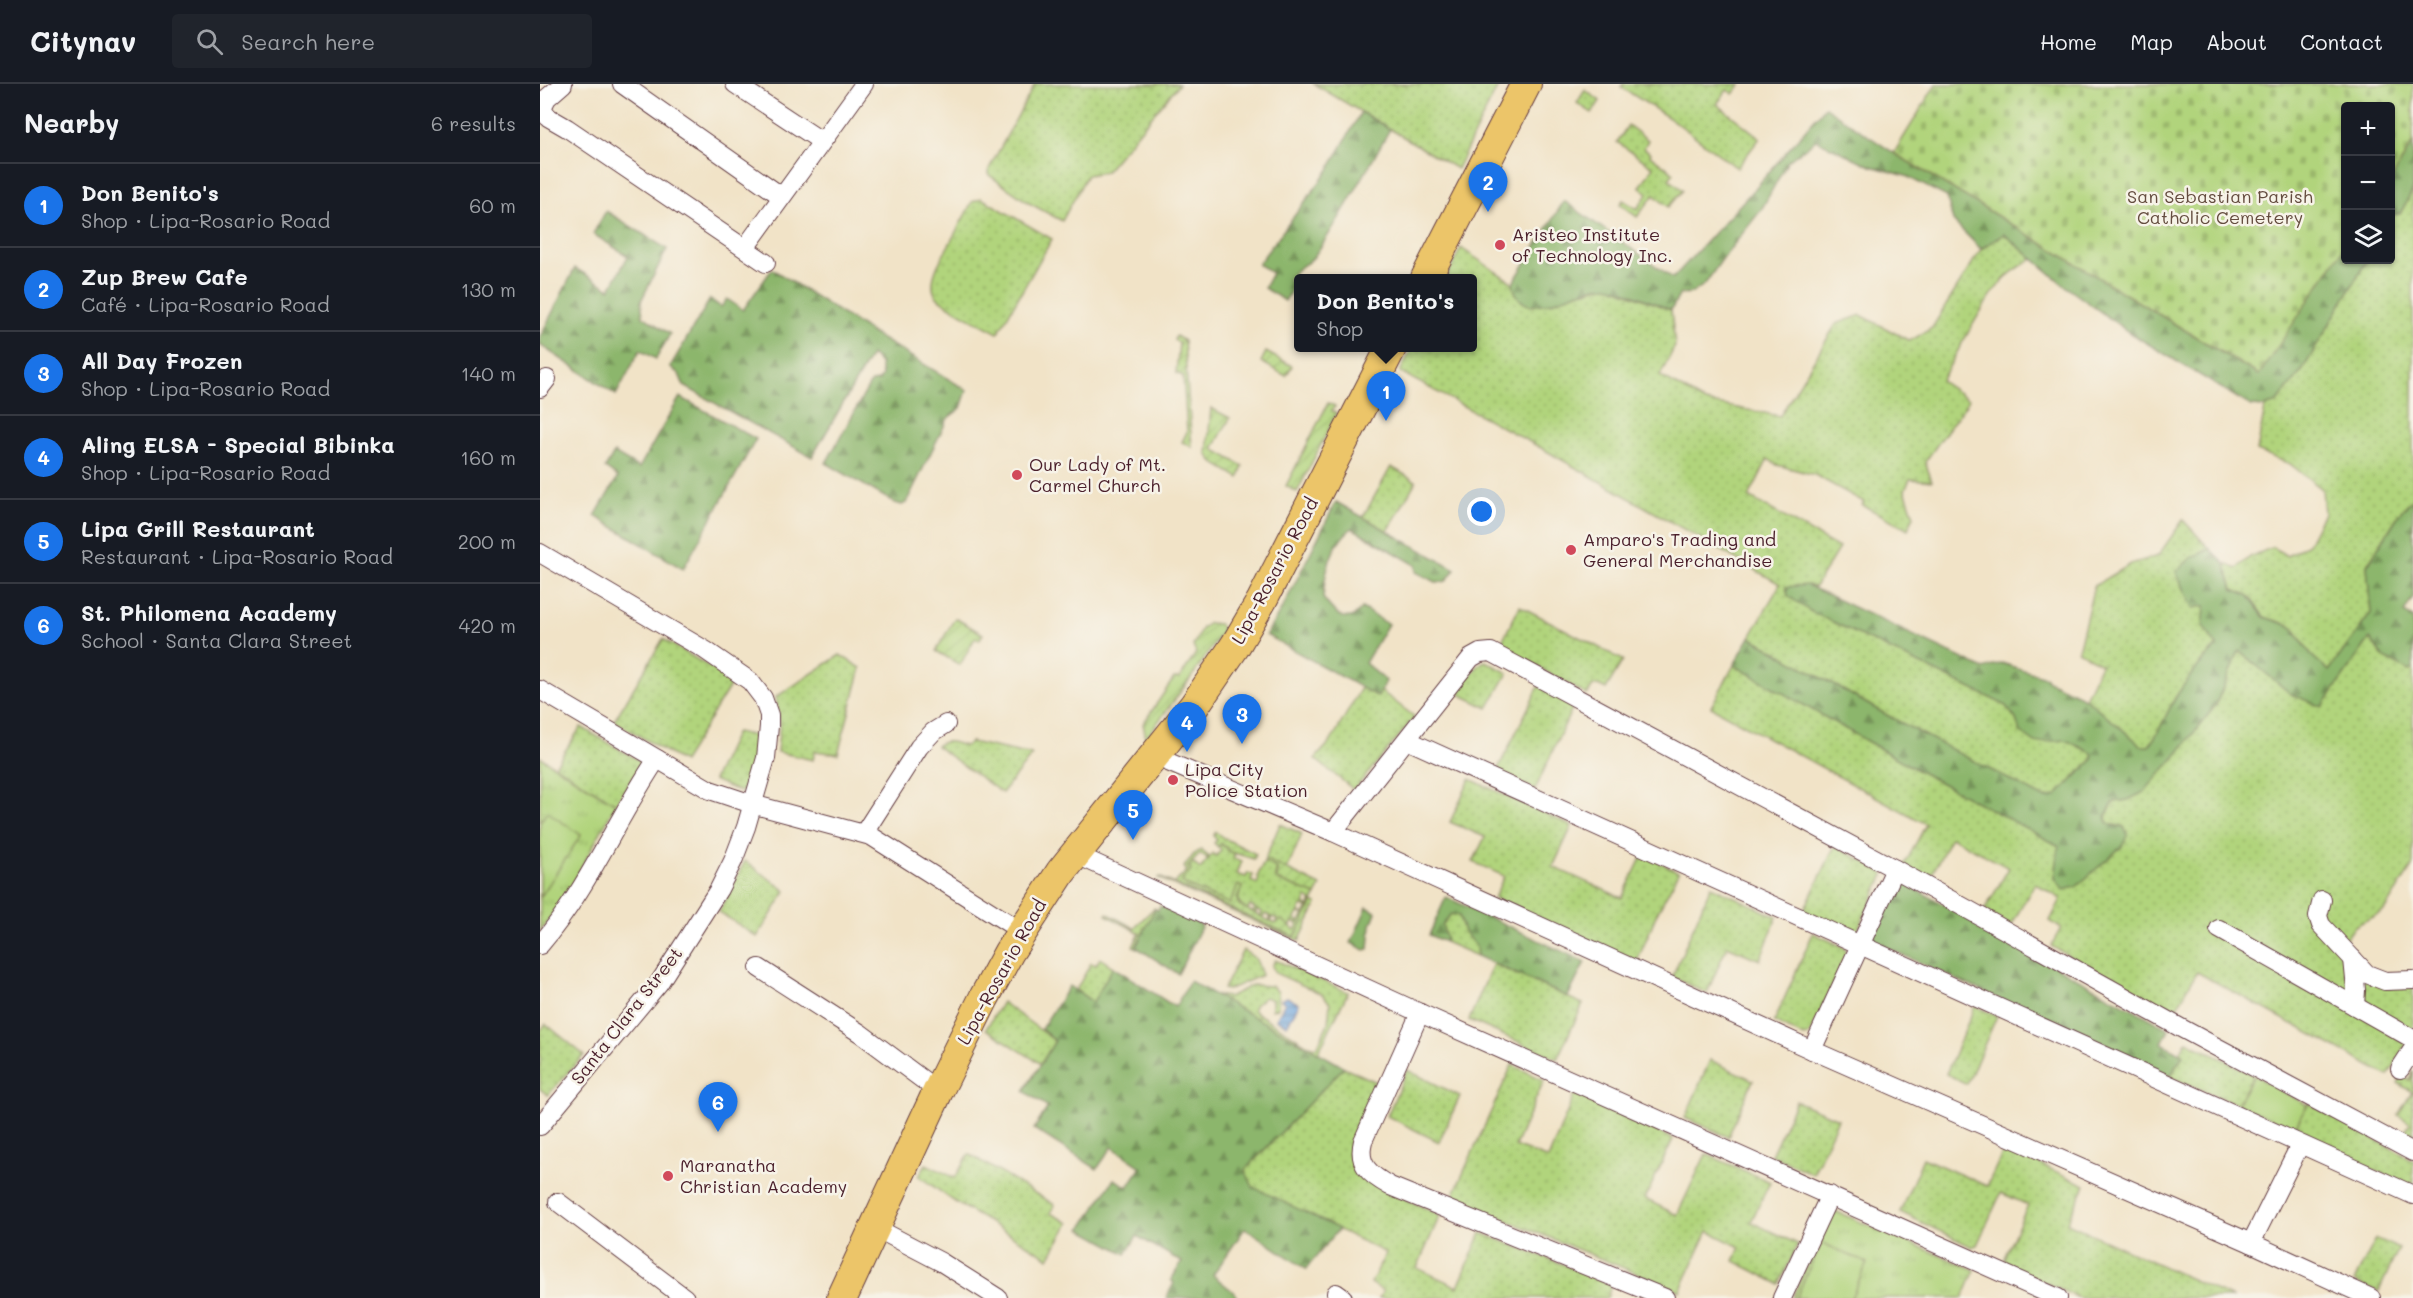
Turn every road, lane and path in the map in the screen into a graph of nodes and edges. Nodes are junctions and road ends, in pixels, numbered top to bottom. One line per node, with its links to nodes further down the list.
1 (563, 84): 8 (street)
2 (622, 84): 7 (street)
3 (735, 84): 6 (street)
4 (1526, 84): 10 (main road)
5 (858, 86): 6 (street)
6 (822, 141): 7 (street)
7 (781, 196): 8 (street)
8 (745, 248): 9 (street)
9 (766, 263)
10 (1429, 274)
11 (1389, 352): 16 (main road, Lipa-Rosario Road)
12 (540, 553): 18 (street, Santa Clara Street)
13 (540, 690): 17 (street)
14 (946, 724): 20 (street)
15 (1407, 740): 19 (street); 22 (street); 27 (street)
16 (1154, 756): 19 (street); 21 (main road, Lipa-Rosario Road)
17 (657, 759): 18 (street); 26 (street)
18 (752, 804): 20 (street); 38 (street, Santa Clara Street)
19 (1333, 832): 35 (street)
20 (864, 833): 25 (street)
21 (1075, 854): 25 (main road, Lipa-Rosario Road); 32 (street)
22 (1895, 869): 27 (street); 40 (street)
23 (2322, 900): 28 (street)
24 (2219, 929): 31 (street)
25 (1021, 931): 37 (main road, Lipa-Rosario Road)
26 (540, 945)
27 (1858, 946): 35 (street); 39 (street)
28 (2353, 960): 30 (street); 31 (street)
29 (759, 968): 37 (street)
30 (2413, 980)
31 (2355, 1006): 33 (street)
32 (1420, 1013): 41 (street); 49 (street)
33 (2413, 1039)
34 (2413, 1049): 36 (street)
35 (1812, 1050): 45 (street)
36 (2400, 1069)
37 (938, 1091): 44 (main road, Lipa-Rosario Road)
38 (540, 1126)
39 (2300, 1145): 42 (street); 45 (street)
40 (2413, 1152)
41 (1830, 1195): 50 (street); 51 (street)
42 (2413, 1195)
43 (558, 1202): 47 (street)
44 (874, 1227): 46 (main road, Lipa-Rosario Road); 48 (street)
45 (2251, 1243): 52 (street)
46 (846, 1288)
47 (685, 1298)
48 (998, 1298)
49 (1665, 1298)
50 (1782, 1298)
51 (2058, 1298)
52 (2371, 1298)

